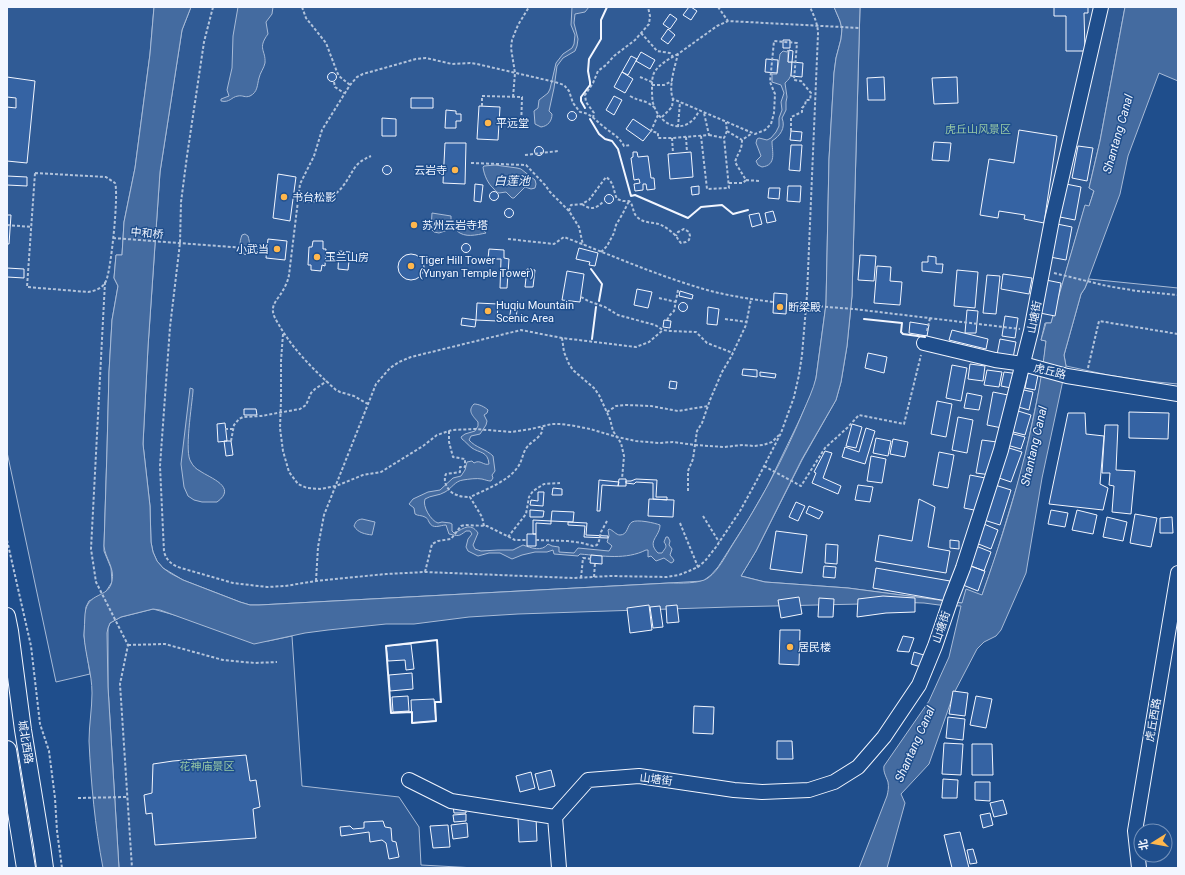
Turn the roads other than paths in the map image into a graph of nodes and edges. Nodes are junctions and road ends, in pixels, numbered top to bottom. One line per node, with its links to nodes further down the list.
1 (1101, 7): 3 (street, 山塘街)
2 (924, 343): 3 (street, 虎丘路)
3 (1023, 364): 4 (street, 虎丘路); 9 (street, 山塘街)
4 (1178, 394)
5 (1178, 573): 13 (street, 虎丘西路)
6 (7, 616): 11 (main road, 城北西路)
7 (7, 750): 10 (highway)
8 (409, 780): 9 (street)
9 (555, 817): 12 (street)
10 (26, 868)
11 (45, 868)
12 (560, 868)
13 (1139, 868)

